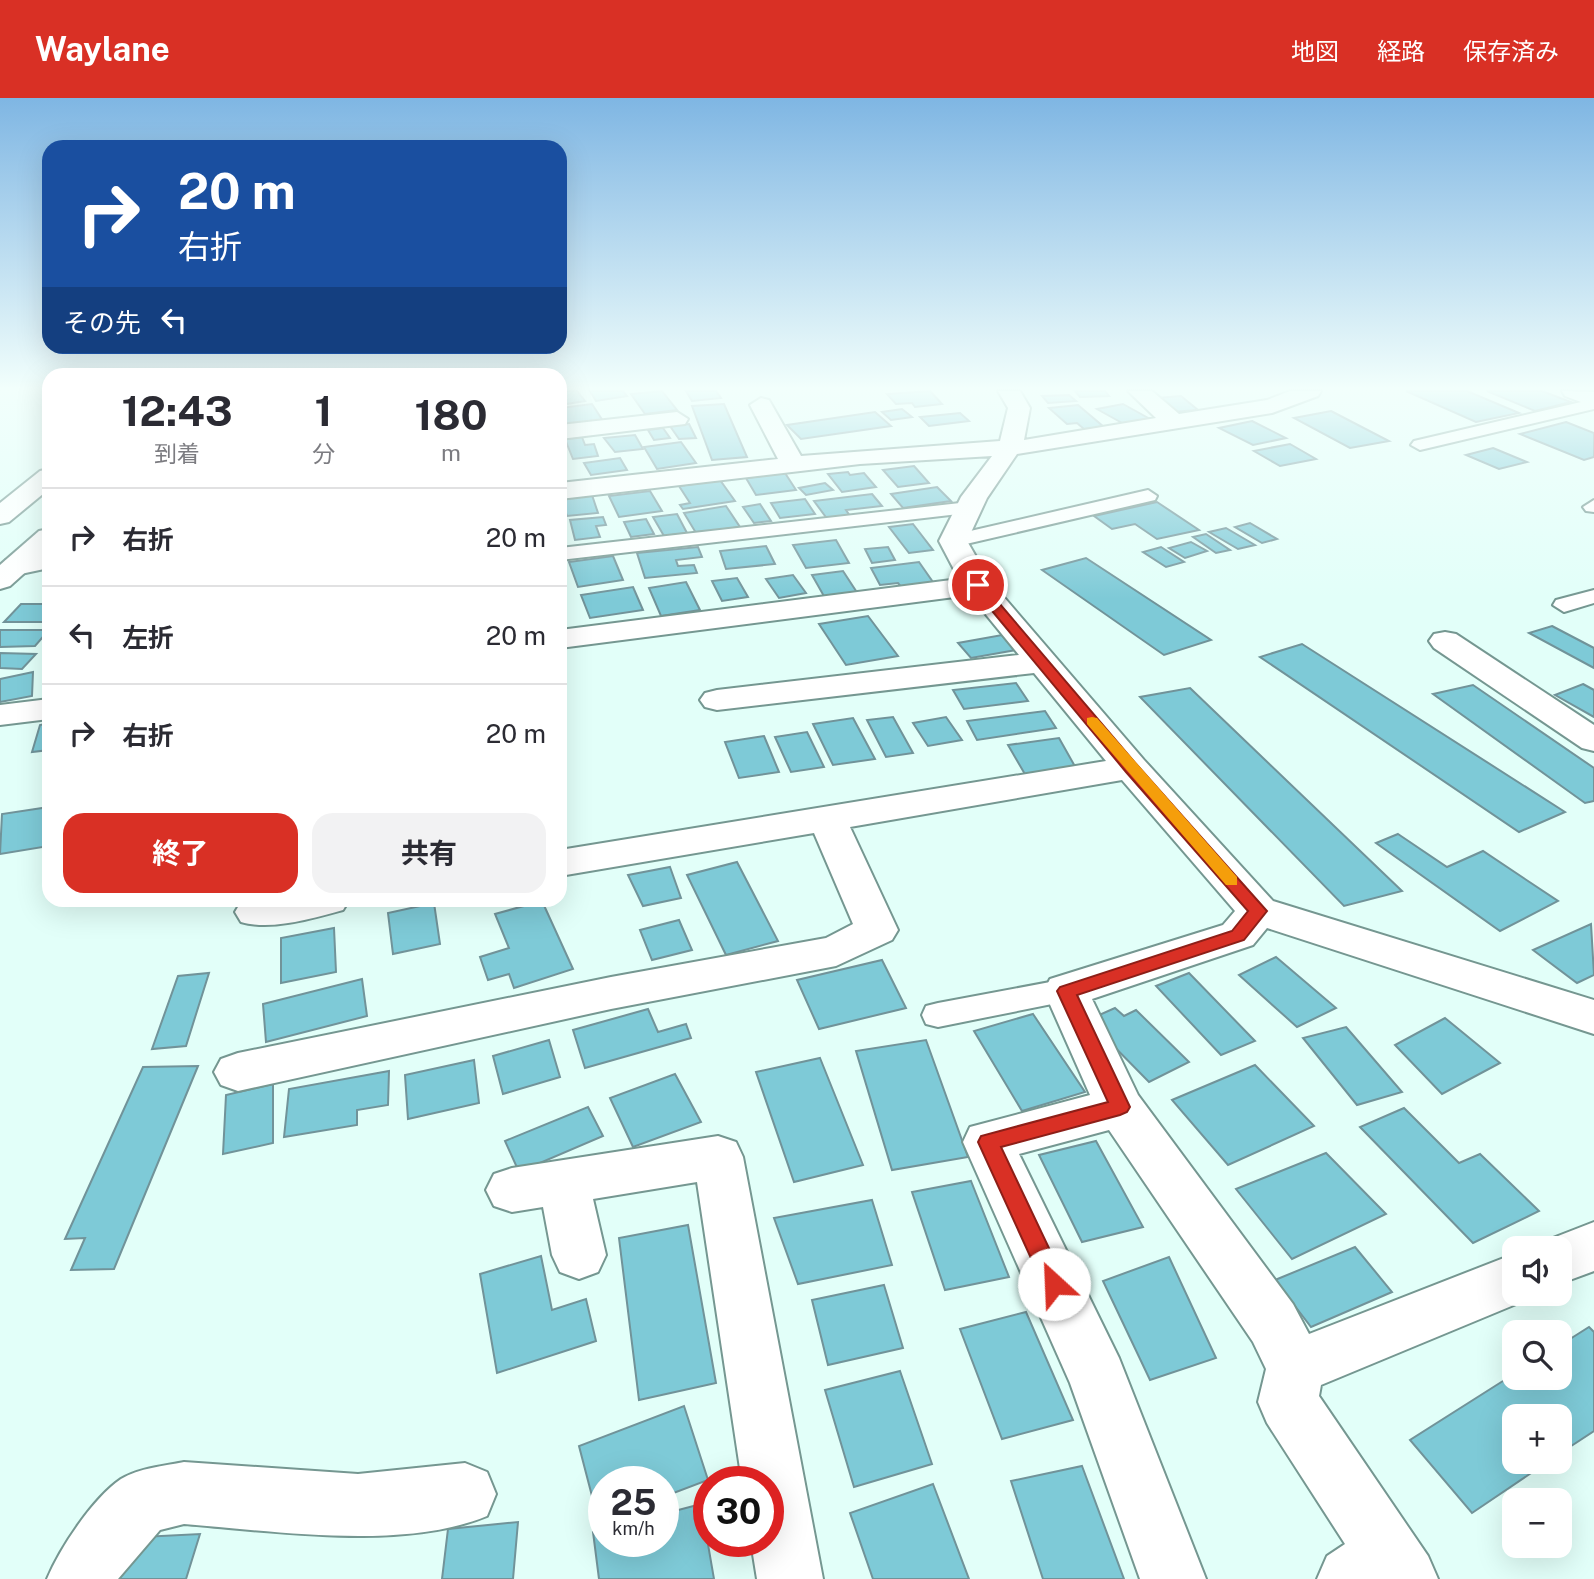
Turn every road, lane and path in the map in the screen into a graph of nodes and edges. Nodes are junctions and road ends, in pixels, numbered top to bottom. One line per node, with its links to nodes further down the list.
1 (791, 460): 4 (street)
2 (856, 460): 4 (street)
3 (1002, 460): 8 (street)
4 (794, 465): 6 (street)
5 (42, 482): 9 (street)
6 (567, 484)
7 (1148, 496): 10 (lane)
8 (969, 508): 10 (street); 12 (lane)
9 (0, 516)
10 (953, 541): 15 (street)
11 (42, 543): 14 (street)
12 (567, 553)
13 (42, 562): 14 (street)
14 (8, 573)
15 (978, 585): 18 (street); 20 (street)
16 (1594, 596): 17 (lane)
17 (1564, 604)
18 (567, 638)
19 (1445, 641): 24 (street)
20 (1042, 662): 21 (street); 25 (street)
21 (717, 700)
22 (42, 707): 23 (street)
23 (0, 715)
24 (1594, 741)
25 (1131, 768): 26 (street); 29 (street)
26 (828, 821): 27 (street); 34 (street)
27 (567, 862)
28 (286, 907): 30 (street)
29 (1258, 911): 31 (street); 33 (street)
30 (256, 912)
31 (1066, 991): 32 (lane); 35 (street)
32 (938, 1015)
33 (1594, 1017)
34 (238, 1072)
35 (1120, 1107): 40 (street); 45 (street)
36 (1594, 1246): 38 (street)
37 (579, 1255): 44 (street)
38 (1572, 1255)
39 (1502, 1284): 40 (street)
40 (1296, 1367): 42 (street)
41 (465, 1494): 43 (street)
42 (1381, 1571)
43 (80, 1579)
44 (790, 1579)
45 (1173, 1579)

